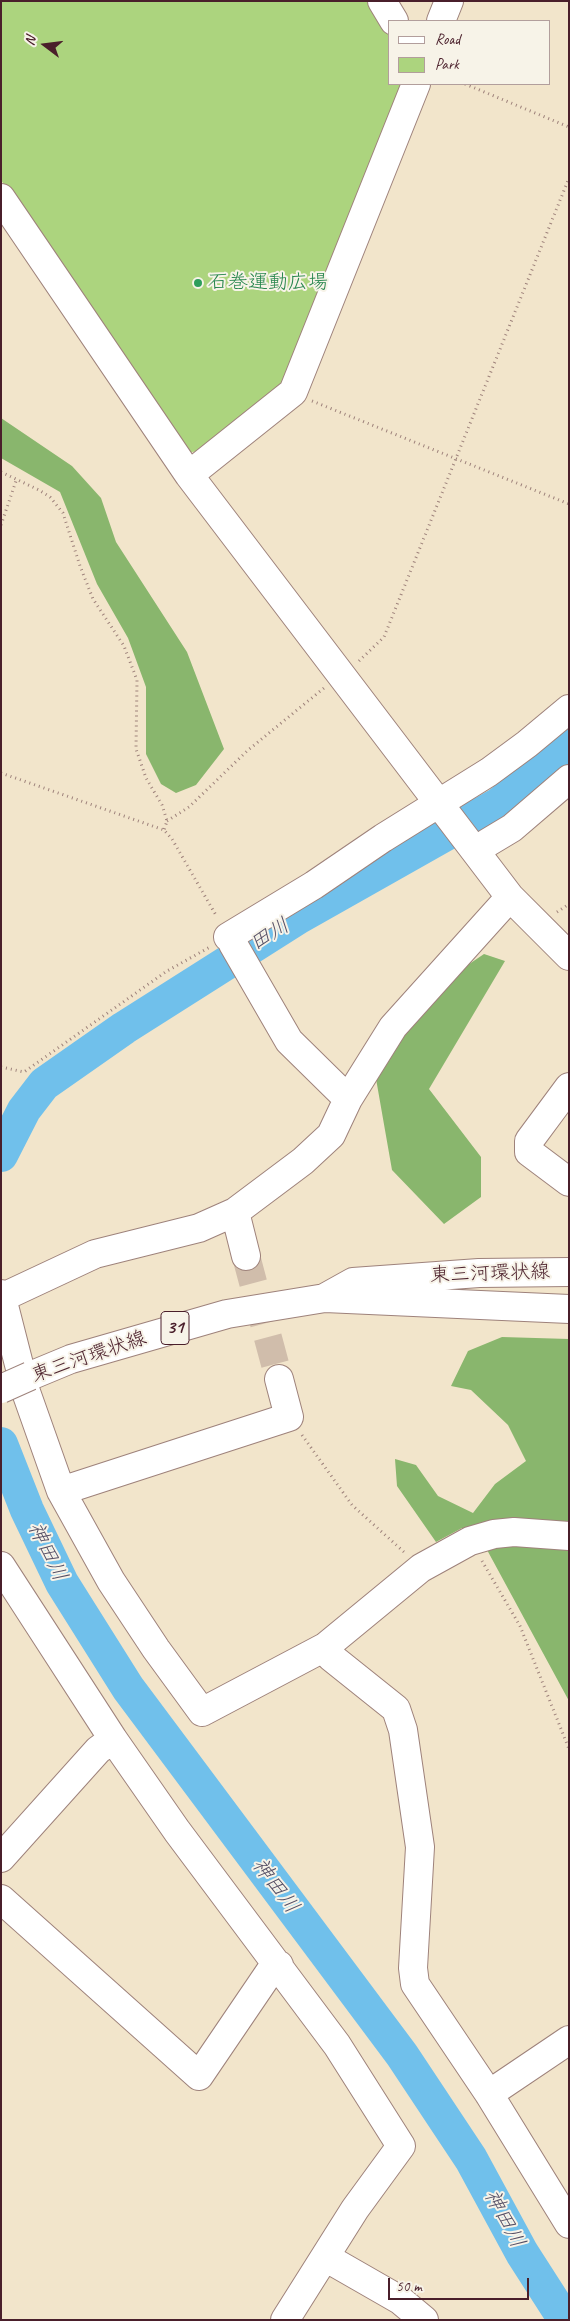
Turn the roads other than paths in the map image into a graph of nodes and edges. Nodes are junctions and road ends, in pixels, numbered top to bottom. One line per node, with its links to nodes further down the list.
1 (382, 1): 3 (street)
2 (449, 1): 4 (street)
3 (393, 20)
4 (441, 20)
5 (416, 85): 7 (street)
6 (1, 198): 7 (street)
7 (189, 475): 10 (street)
8 (569, 709): 10 (street)
9 (569, 780): 11 (street)
10 (443, 808): 11 (street); 15 (street)
11 (474, 849): 12 (street)
12 (510, 897): 13 (street); 15 (street)
13 (569, 956)
14 (569, 1087): 16 (street)
15 (348, 1099): 17 (street)
16 (569, 1182)
17 (235, 1212): 18 (street); 20 (street)
18 (246, 1256)
19 (569, 1272): 21 (street, 東三河環状線 / 31)
20 (1, 1296): 25 (street)
21 (325, 1298): 22 (street, 東三河環状線 / 31); 24 (street, 東三河環状線 / 31, bridge)
22 (569, 1309)
23 (279, 1379): 25 (street)
24 (1, 1389)
25 (61, 1491): 28 (street)
26 (569, 1536): 28 (street)
27 (1, 1566): 29 (street)
28 (325, 1647): 34 (street)
29 (114, 1739): 30 (street); 32 (street)
30 (1, 1858)
31 (1, 1899): 32 (street)
32 (279, 1964): 36 (street)
33 (569, 2040): 34 (street)
34 (489, 2094): 35 (street)
35 (569, 2224)
36 (325, 2257): 37 (street); 38 (street)
37 (285, 2320)
38 (424, 2320)

